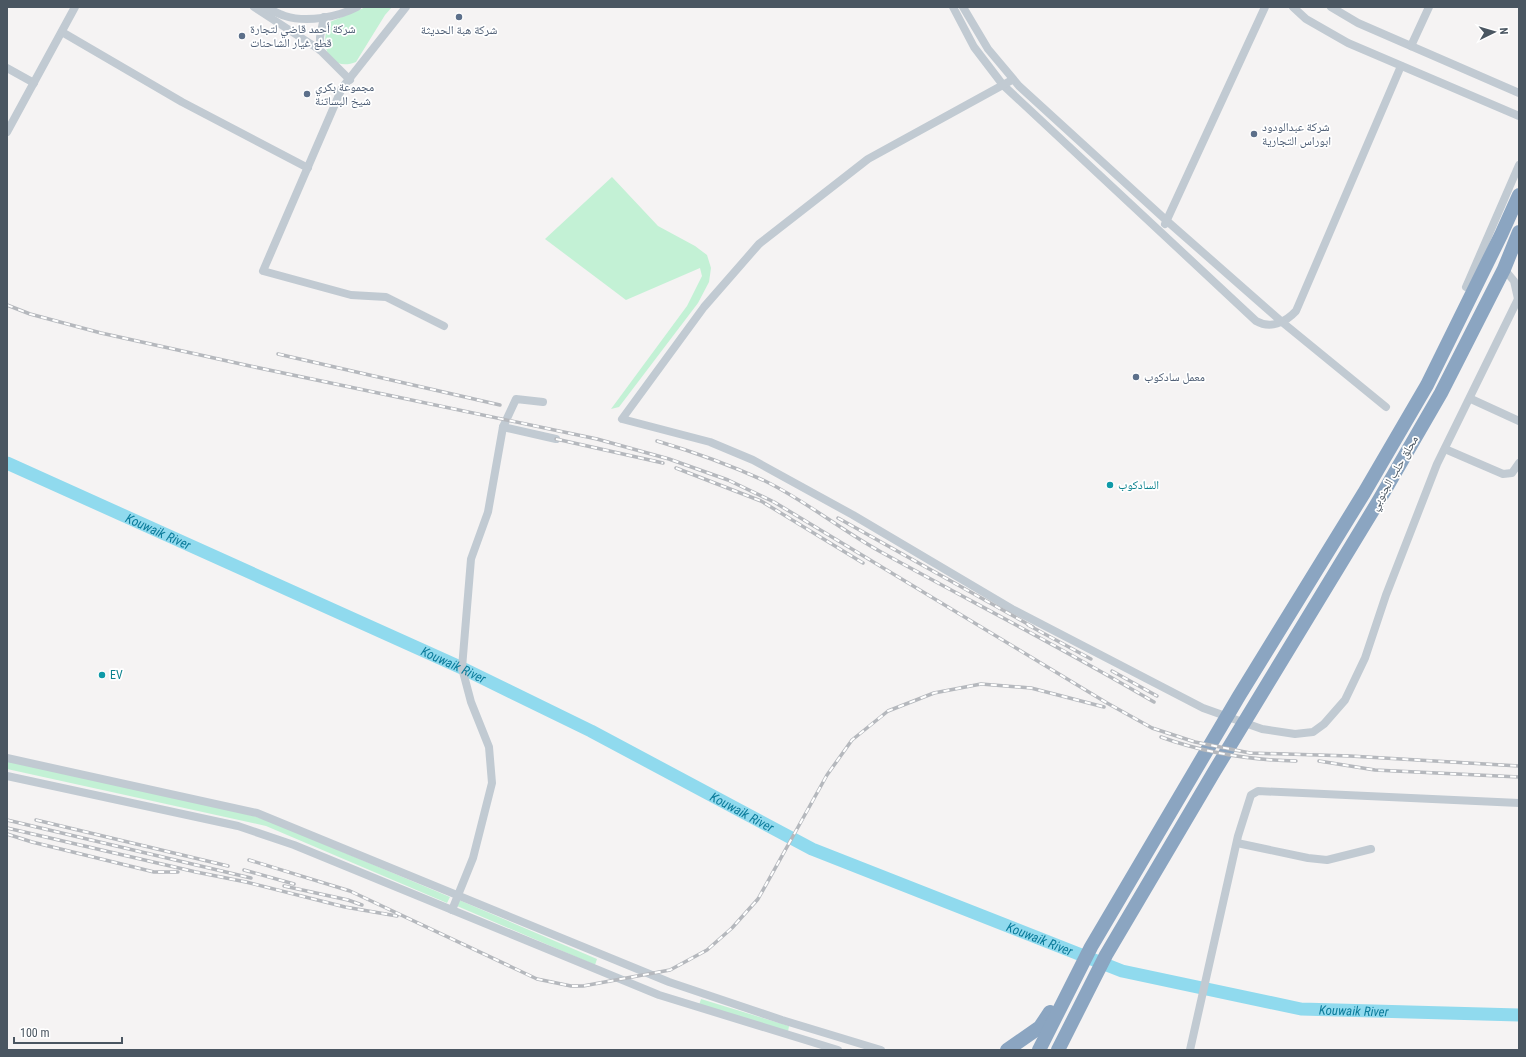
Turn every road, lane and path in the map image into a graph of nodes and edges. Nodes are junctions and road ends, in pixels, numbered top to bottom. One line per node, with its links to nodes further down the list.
1 (75, 7): 13 (street)
2 (254, 7): 15 (street)
3 (357, 7): 12 (street)
4 (406, 7): 18 (street)
5 (1265, 7): 30 (street)
6 (1293, 7): 16 (street)
7 (1331, 7): 14 (street)
8 (1429, 7): 14 (street)
9 (270, 8): 12 (street)
10 (965, 8): 11 (street); 19 (street)
11 (954, 10): 21 (street)
12 (324, 17): 15 (street)
13 (62, 32): 20 (street); 28 (street)
14 (1411, 46): 22 (street)
15 (320, 50): 18 (street)
16 (1401, 66): 23 (street); 36 (street)
17 (7, 68): 20 (street)
18 (350, 80): 28 (street)
19 (1012, 80): 21 (street); 25 (street)
20 (34, 83): 24 (street)
21 (1003, 85): 27 (street); 44 (street)
22 (1519, 93)
23 (1519, 116)
24 (7, 132)
25 (1097, 158): 27 (street); 30 (street)
26 (1519, 164): 34 (street)
27 (1090, 165): 31 (street)
28 (308, 168): 37 (street)
29 (1519, 195): 53 (highway)
30 (1167, 221): 31 (street); 36 (street)
31 (1161, 231): 36 (street)
32 (1519, 232): 33 (highway, محلق حلب الجنوبي)
33 (1504, 269): 35 (street); 58 (highway, محلق حلب الجنوبي)
34 (1466, 287)
35 (1519, 298): 38 (street)
36 (1282, 322): 40 (street)
37 (444, 326)
38 (1471, 399): 41 (street); 44 (street)
39 (542, 402): 42 (street)
40 (1386, 407)
41 (1519, 421)
42 (503, 427): 43 (street); 51 (street)
43 (556, 439)
44 (1445, 449): 45 (street)
45 (1518, 468)
46 (7, 758): 51 (street)
47 (7, 776): 52 (street)
48 (1519, 803): 49 (street)
49 (1237, 842): 50 (street); 59 (street)
50 (1371, 850)
51 (458, 895): 52 (street); 55 (street)
52 (452, 910): 54 (street)
53 (1077, 974): 56 (highway); 57 (highway)
54 (838, 1050)
55 (881, 1050)
56 (1008, 1050)
57 (1039, 1050)
58 (1058, 1050)
59 (1190, 1050)

